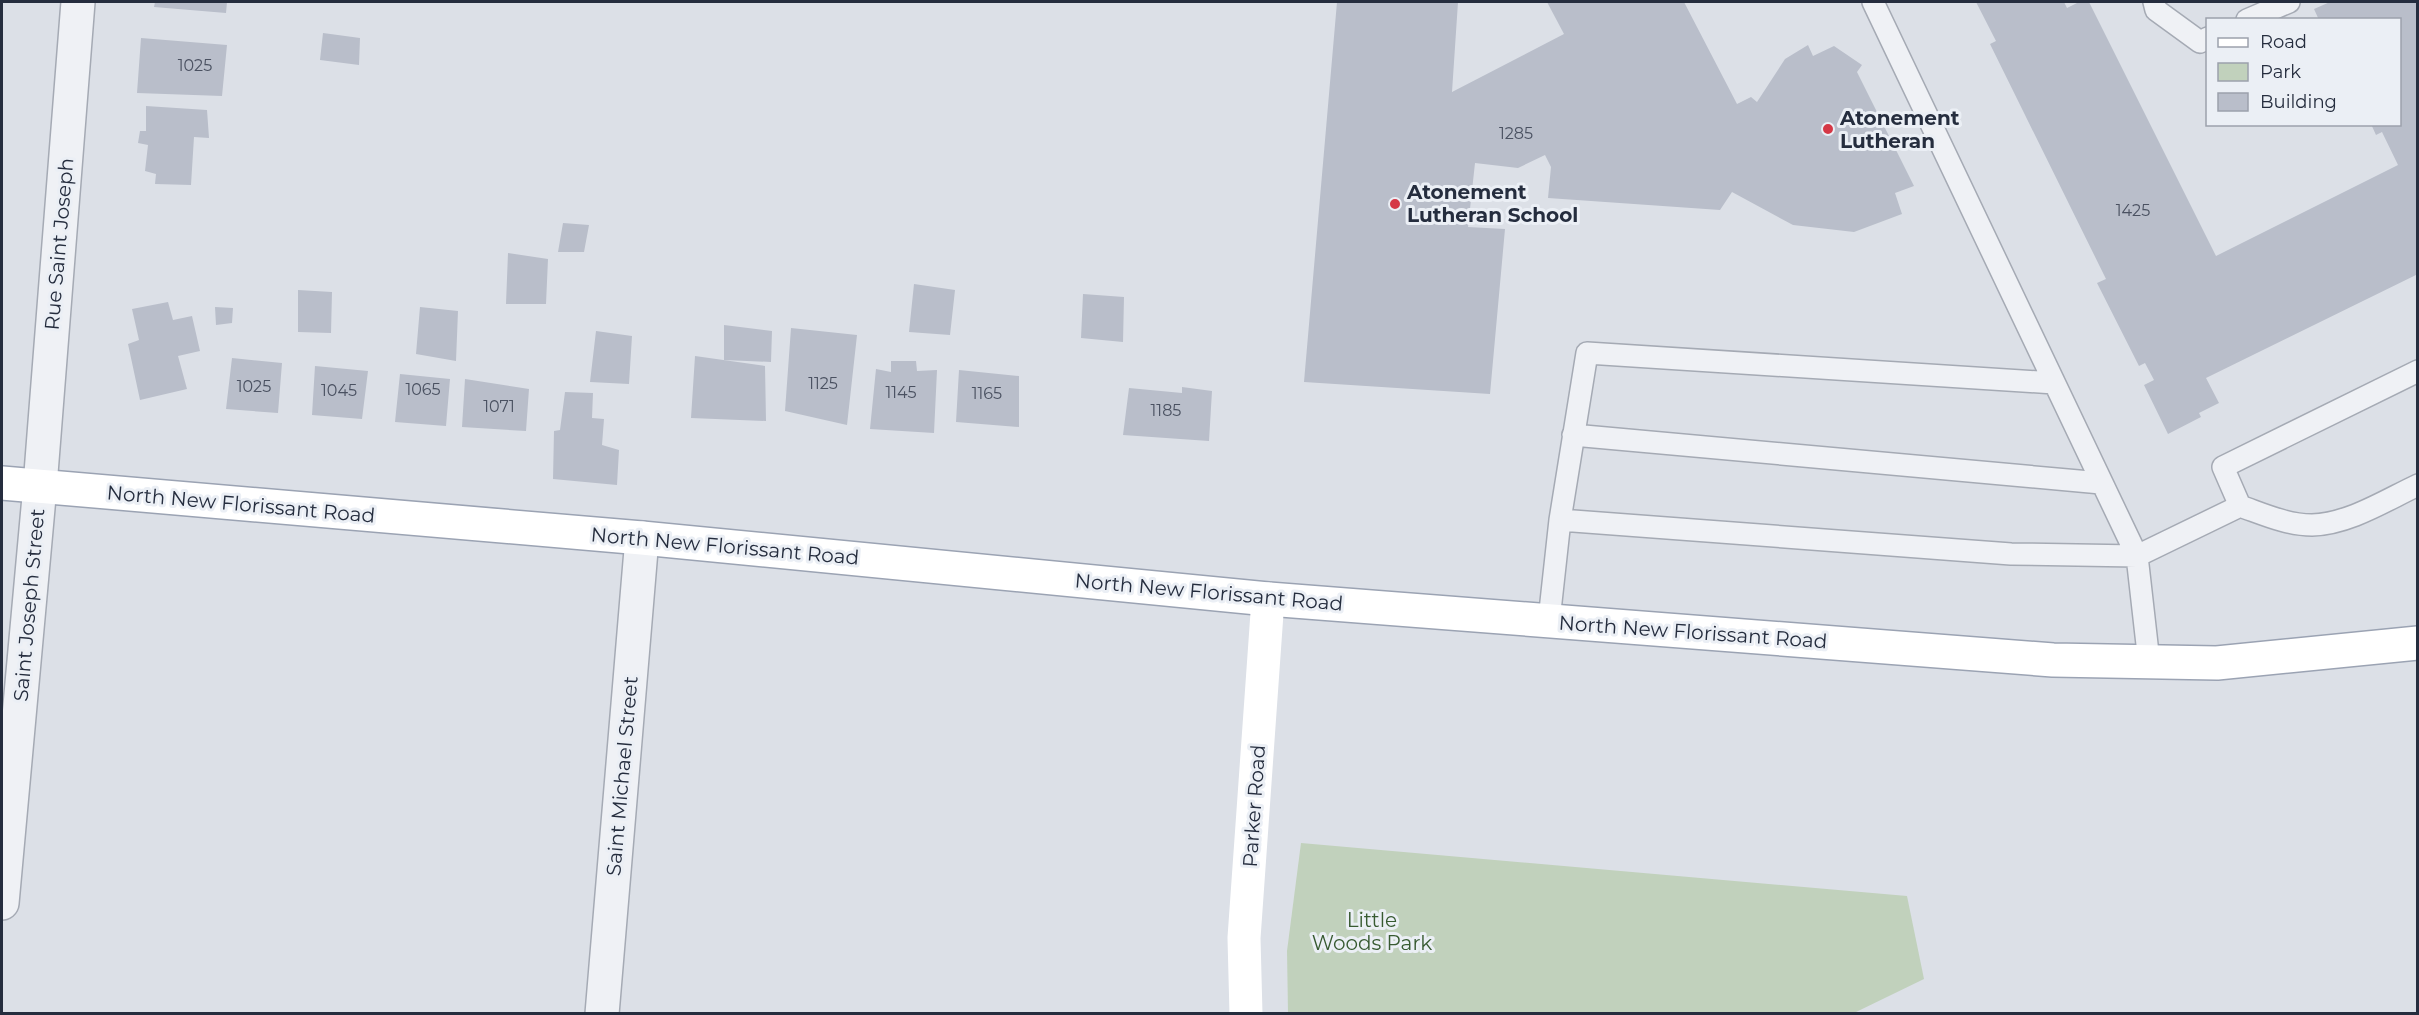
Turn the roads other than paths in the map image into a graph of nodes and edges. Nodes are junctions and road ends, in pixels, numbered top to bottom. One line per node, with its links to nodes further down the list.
1 (78, 2): 13 (street, Rue Saint Joseph)
2 (1873, 2): 8 (lane)
3 (2154, 2): 6 (lane)
4 (2289, 2): 5 (lane)
5 (2252, 18)
6 (2206, 39)
7 (2418, 371): 14 (lane)
8 (2054, 384): 9 (lane); 11 (lane)
9 (1573, 435): 11 (lane); 15 (lane)
10 (2, 483): 13 (main road, North New Florissant Road)
11 (2101, 483): 17 (lane)
12 (2418, 485): 14 (lane)
13 (40, 486): 16 (main road, North New Florissant Road); 22 (street, Saint Joseph Street)
14 (2240, 506): 17 (lane)
15 (1560, 520): 17 (lane); 19 (lane)
16 (642, 538): 18 (main road, North New Florissant Road); 23 (street, Saint Michael Street)
17 (2137, 556): 21 (lane)
18 (1268, 599): 19 (main road, North New Florissant Road); 24 (main road, Parker Road)
19 (1549, 620): 21 (main road, North New Florissant Road)
20 (2418, 643): 21 (main road, North New Florissant Road)
21 (2150, 662)
22 (2, 903)
23 (602, 1014)
24 (1246, 1014)

